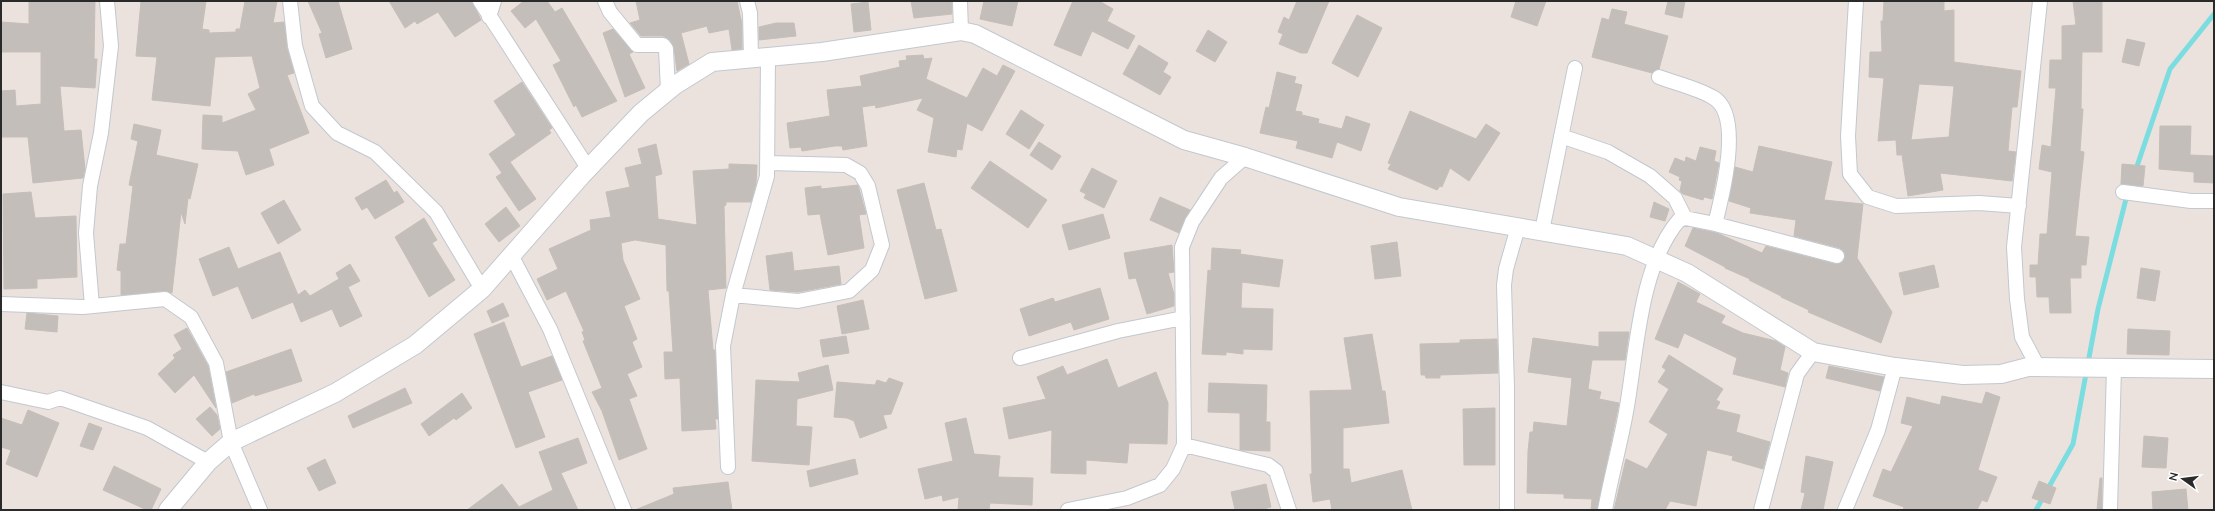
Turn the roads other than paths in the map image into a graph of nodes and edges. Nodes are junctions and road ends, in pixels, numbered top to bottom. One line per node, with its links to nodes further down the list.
1 (107, 1): 33 (street)
2 (290, 1): 30 (street)
3 (480, 1): 10 (street)
4 (494, 1): 10 (street)
5 (605, 1): 15 (street)
6 (747, 1): 12 (street)
7 (960, 1): 11 (street)
8 (1856, 1): 22 (street)
9 (2040, 1): 22 (street)
10 (488, 17): 19 (street)
11 (961, 31): 12 (street); 17 (street)
12 (760, 57): 15 (street); 18 (street)
13 (1576, 68): 16 (street)
14 (1659, 77): 24 (street)
15 (668, 90): 19 (street)
16 (1561, 136): 23 (street); 26 (street)
17 (1245, 157): 25 (street); 34 (street)
18 (768, 163): 31 (street); 31 (street)
19 (588, 168): 27 (street)
20 (2123, 192): 21 (street)
21 (2214, 201)
22 (2019, 206): 38 (street)
23 (1684, 218): 24 (street); 29 (street)
24 (1715, 224): 28 (street)
25 (1518, 227): 26 (street); 51 (street)
26 (1542, 231): 29 (street)
27 (512, 255): 30 (street); 48 (street)
28 (1837, 256)
29 (1656, 259): 35 (street); 52 (street)
30 (482, 289): 42 (street)
31 (733, 294): 45 (street)
32 (1, 304): 33 (street)
33 (92, 306): 42 (street)
34 (1183, 318): 36 (street); 43 (street)
35 (1813, 352): 37 (street); 53 (street)
36 (1020, 358)
37 (1896, 367): 38 (street); 54 (street)
38 (2038, 367): 39 (street)
39 (2114, 368): 40 (street); 55 (street)
40 (2214, 369)
41 (1, 392): 44 (street)
42 (231, 442): 44 (street); 47 (street)
43 (1184, 445): 49 (street); 50 (street)
44 (208, 462): 46 (street)
45 (728, 467)
46 (168, 510)
47 (260, 510)
48 (624, 510)
49 (1068, 510)
50 (1289, 510)
51 (1507, 510)
52 (1605, 510)
53 (1761, 510)
54 (1845, 510)
55 (2110, 510)

